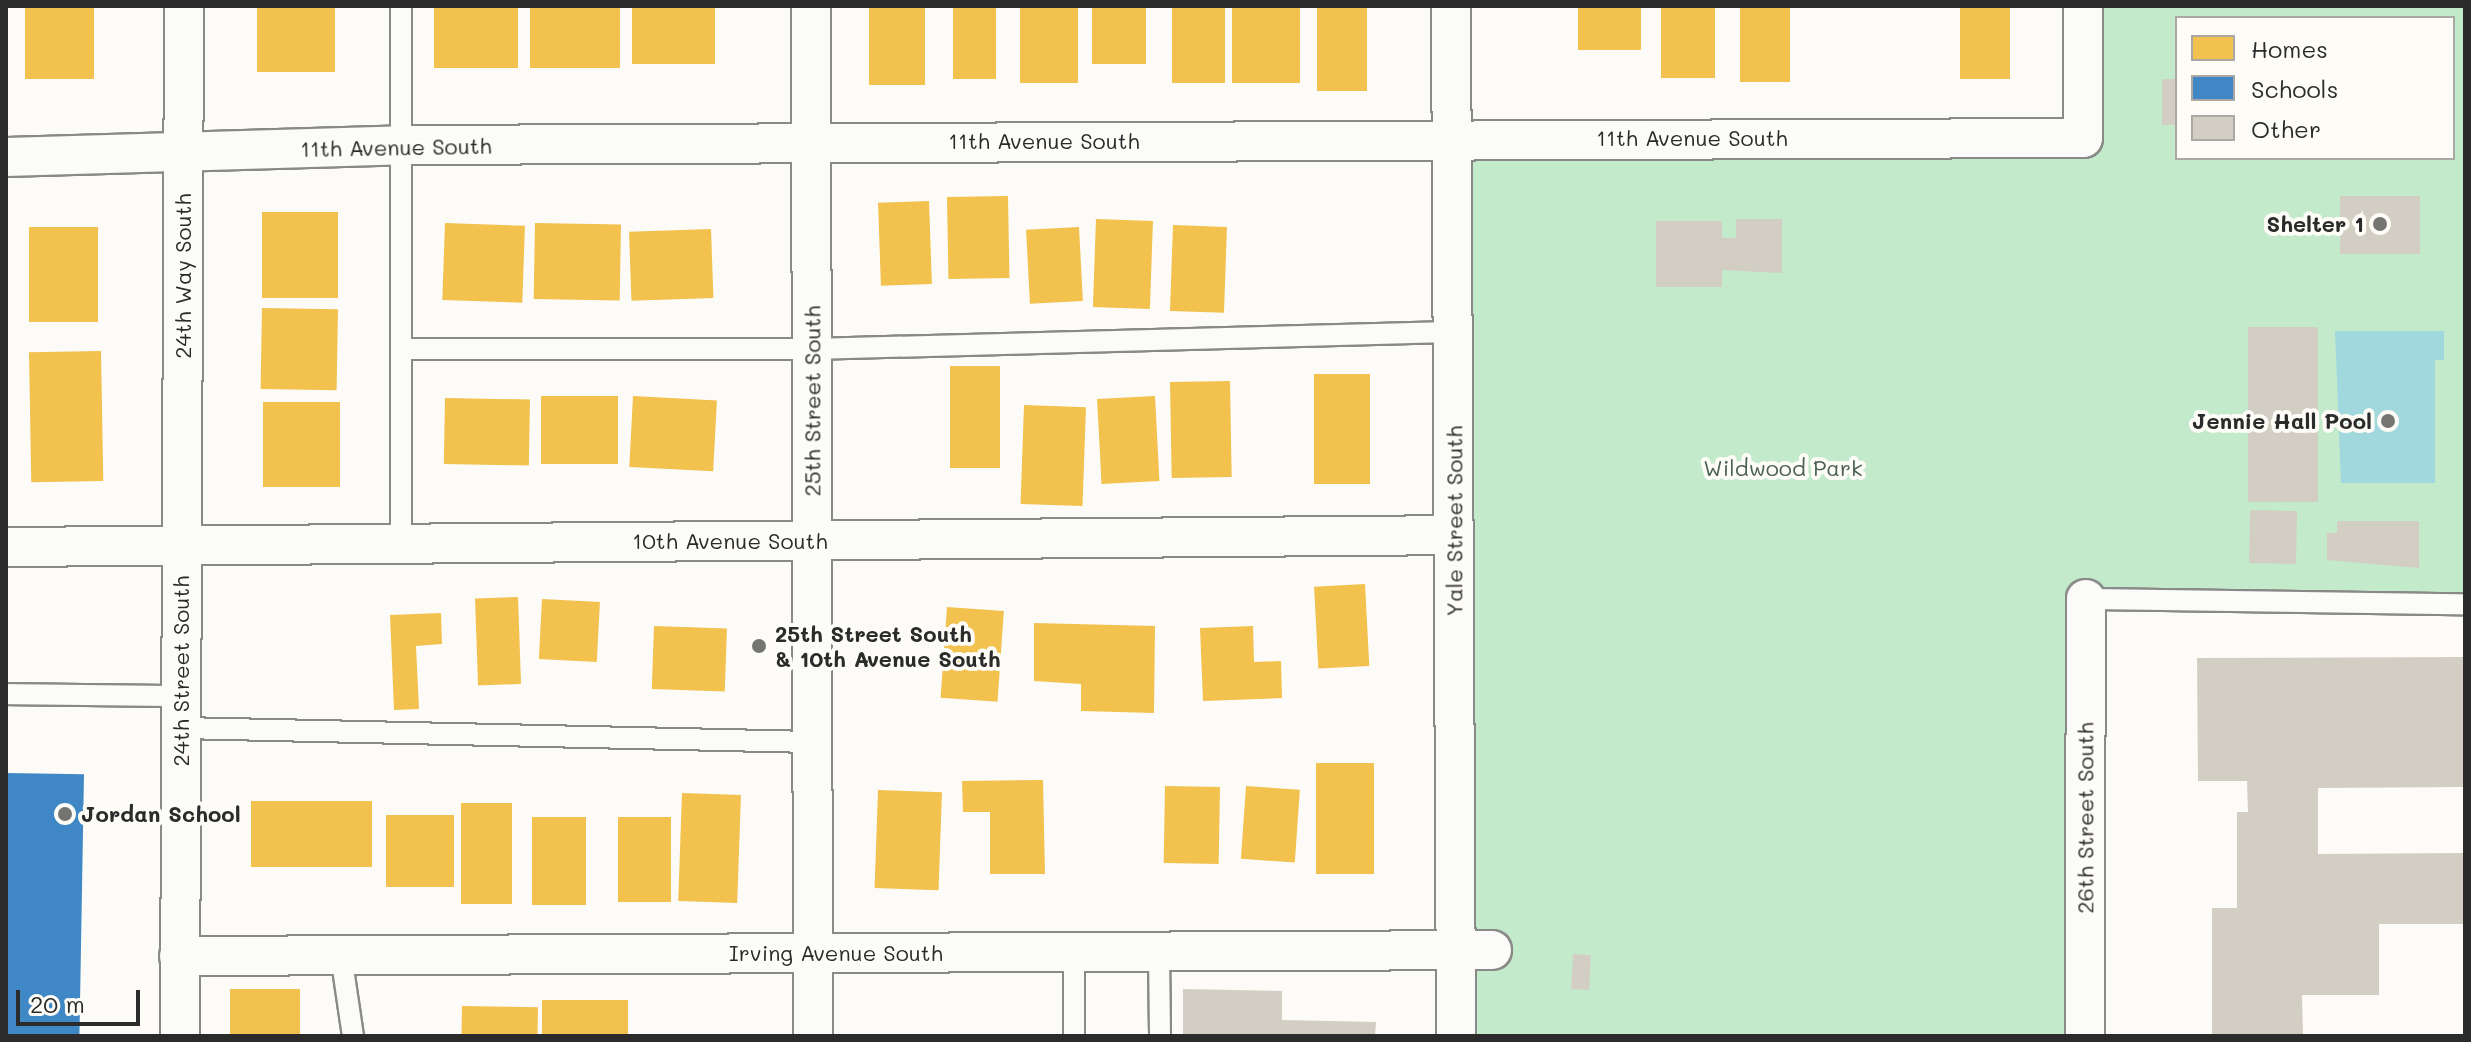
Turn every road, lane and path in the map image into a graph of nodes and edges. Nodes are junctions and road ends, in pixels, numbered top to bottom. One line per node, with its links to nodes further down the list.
1 (184, 6): 9 (street, 24th Way South)
2 (401, 6): 8 (lane)
3 (811, 6): 7 (street, 25th Street South)
4 (1451, 6): 6 (street, Yale Street South)
5 (2083, 6): 6 (street, 11th Avenue South)
6 (1452, 139): 7 (street, 11th Avenue South); 11 (street, Yale Street South)
7 (811, 143): 8 (street, 11th Avenue South); 13 (street, 25th Street South)
8 (401, 145): 9 (street, 11th Avenue South); 12 (lane)
9 (184, 153): 10 (street, 11th Avenue South); 17 (street, 24th Way South)
10 (6, 157)
11 (1453, 332): 13 (lane); 14 (street, Yale Street South)
12 (401, 349): 13 (lane); 16 (lane)
13 (812, 349): 15 (street, 25th Street South)
14 (1454, 535): 15 (street, 10th Avenue South); 24 (street, Yale Street South)
15 (812, 541): 16 (street, 10th Avenue South); 23 (street, 25th Street South)
16 (401, 544): 17 (street, 10th Avenue South)
17 (182, 546): 18 (street, 10th Avenue South); 22 (street, 24th Street South)
18 (6, 547)
19 (2086, 599): 20 (lane); 36 (street, 26th Street South)
20 (2464, 604)
21 (6, 694): 22 (lane)
22 (181, 712): 23 (lane); 29 (street, 24th Street South)
23 (812, 742): 27 (street, 25th Street South)
24 (1474, 950): 26 (street, Irving Avenue South); 35 (street, Yale Street South)
25 (1074, 952): 26 (street, Irving Avenue South); 27 (street, Irving Avenue South); 33 (lane)
26 (1159, 952): 34 (lane)
27 (813, 953): 28 (street, Irving Avenue South); 32 (street, 25th Street South)
28 (341, 955): 29 (street, Irving Avenue South); 31 (lane)
29 (179, 956): 30 (street, 24th Street South)
30 (180, 1036)
31 (353, 1036)
32 (813, 1036)
33 (1074, 1036)
34 (1160, 1036)
35 (1456, 1036)
36 (2085, 1036)

